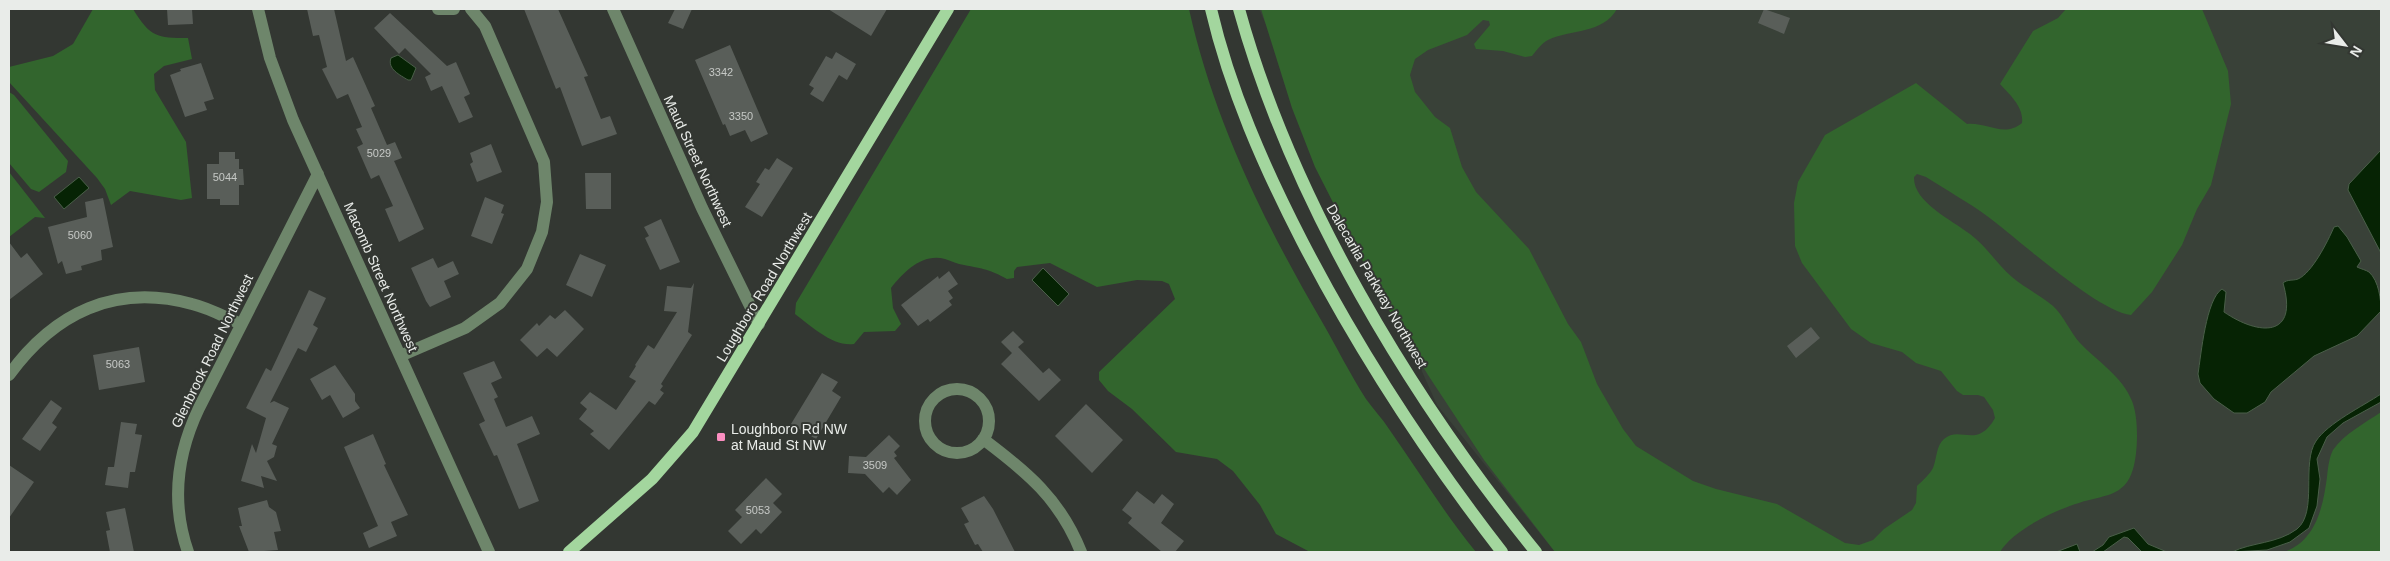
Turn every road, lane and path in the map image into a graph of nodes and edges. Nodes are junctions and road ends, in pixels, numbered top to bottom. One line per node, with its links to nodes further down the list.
1 (258, 9): 9 (street, Macomb Street Northwest)
2 (438, 9): 3 (street)
3 (454, 9)
4 (471, 9): 12 (street)
5 (613, 9): 11 (street, Maud Street Northwest)
6 (948, 9): 11 (main road, Loughboro Road Northwest)
7 (1211, 9): 19 (main road)
8 (1239, 9): 20 (main road, Dalecarlia Parkway Northwest)
9 (318, 174): 10 (street, Glenbrook Road Northwest); 12 (street, Macomb Street Northwest)
10 (242, 324): 13 (street); 15 (street, Glenbrook Road Northwest)
11 (759, 324): 17 (main road, Loughboro Road Northwest)
12 (400, 356): 16 (street, Macomb Street Northwest)
13 (9, 375)
14 (983, 439): 14 (street); 18 (street)
15 (188, 552)
16 (489, 552)
17 (569, 552)
18 (1081, 552)
19 (1502, 552)
20 (1536, 552)

